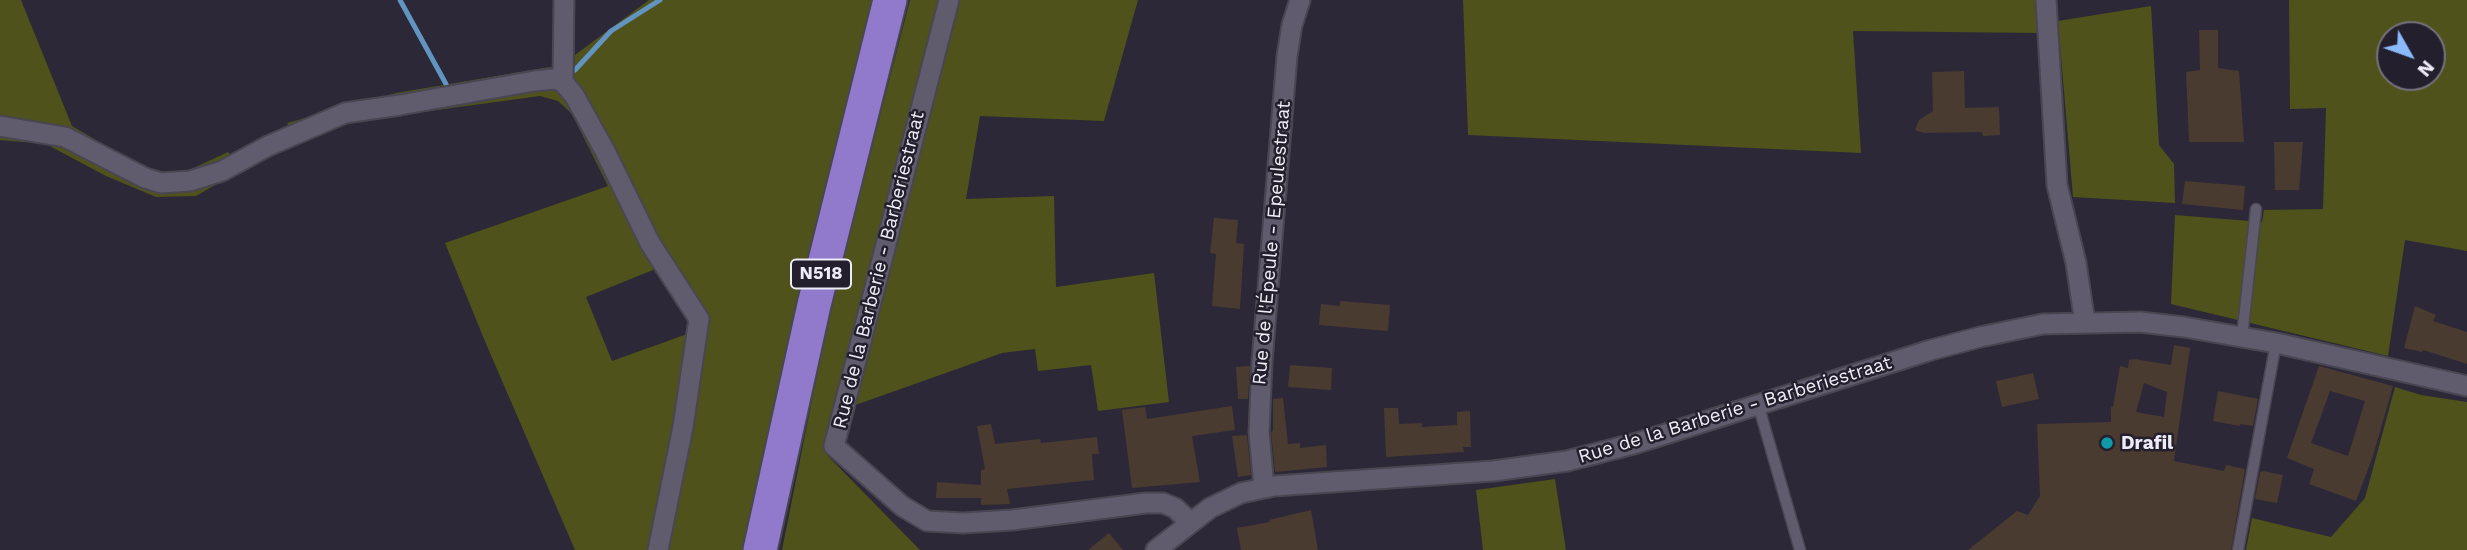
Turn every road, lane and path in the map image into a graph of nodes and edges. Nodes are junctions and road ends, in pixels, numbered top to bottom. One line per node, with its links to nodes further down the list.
1 (564, 0): 6 (street)
2 (890, 0): 17 (highway, N518)
3 (948, 0): 15 (street, Rue de la Barberie - Barberiestraat)
4 (1300, 0): 14 (street, Rue de l'Épeule - Epeulestraat)
5 (2046, 0): 9 (street)
6 (563, 82): 7 (street); 16 (street)
7 (0, 126)
8 (2256, 209): 10 (lane)
9 (2085, 323): 10 (street, Rue de la Barberie - Barberiestraat); 13 (street, Rue de la Barberie - Barberiestraat)
10 (2242, 337): 11 (street, Rue de la Barberie - Barberiestraat)
11 (2276, 343): 12 (street, Rue de la Barberie - Barberiestraat); 20 (lane)
12 (2467, 386)
13 (1758, 404): 14 (street, Rue de la Barberie - Barberiestraat); 19 (lane)
14 (1264, 488): 15 (street, Rue de la Barberie - Barberiestraat)
15 (1190, 522): 18 (street)
16 (658, 550)
17 (760, 550)
18 (1156, 550)
19 (1800, 550)
20 (2238, 550)

